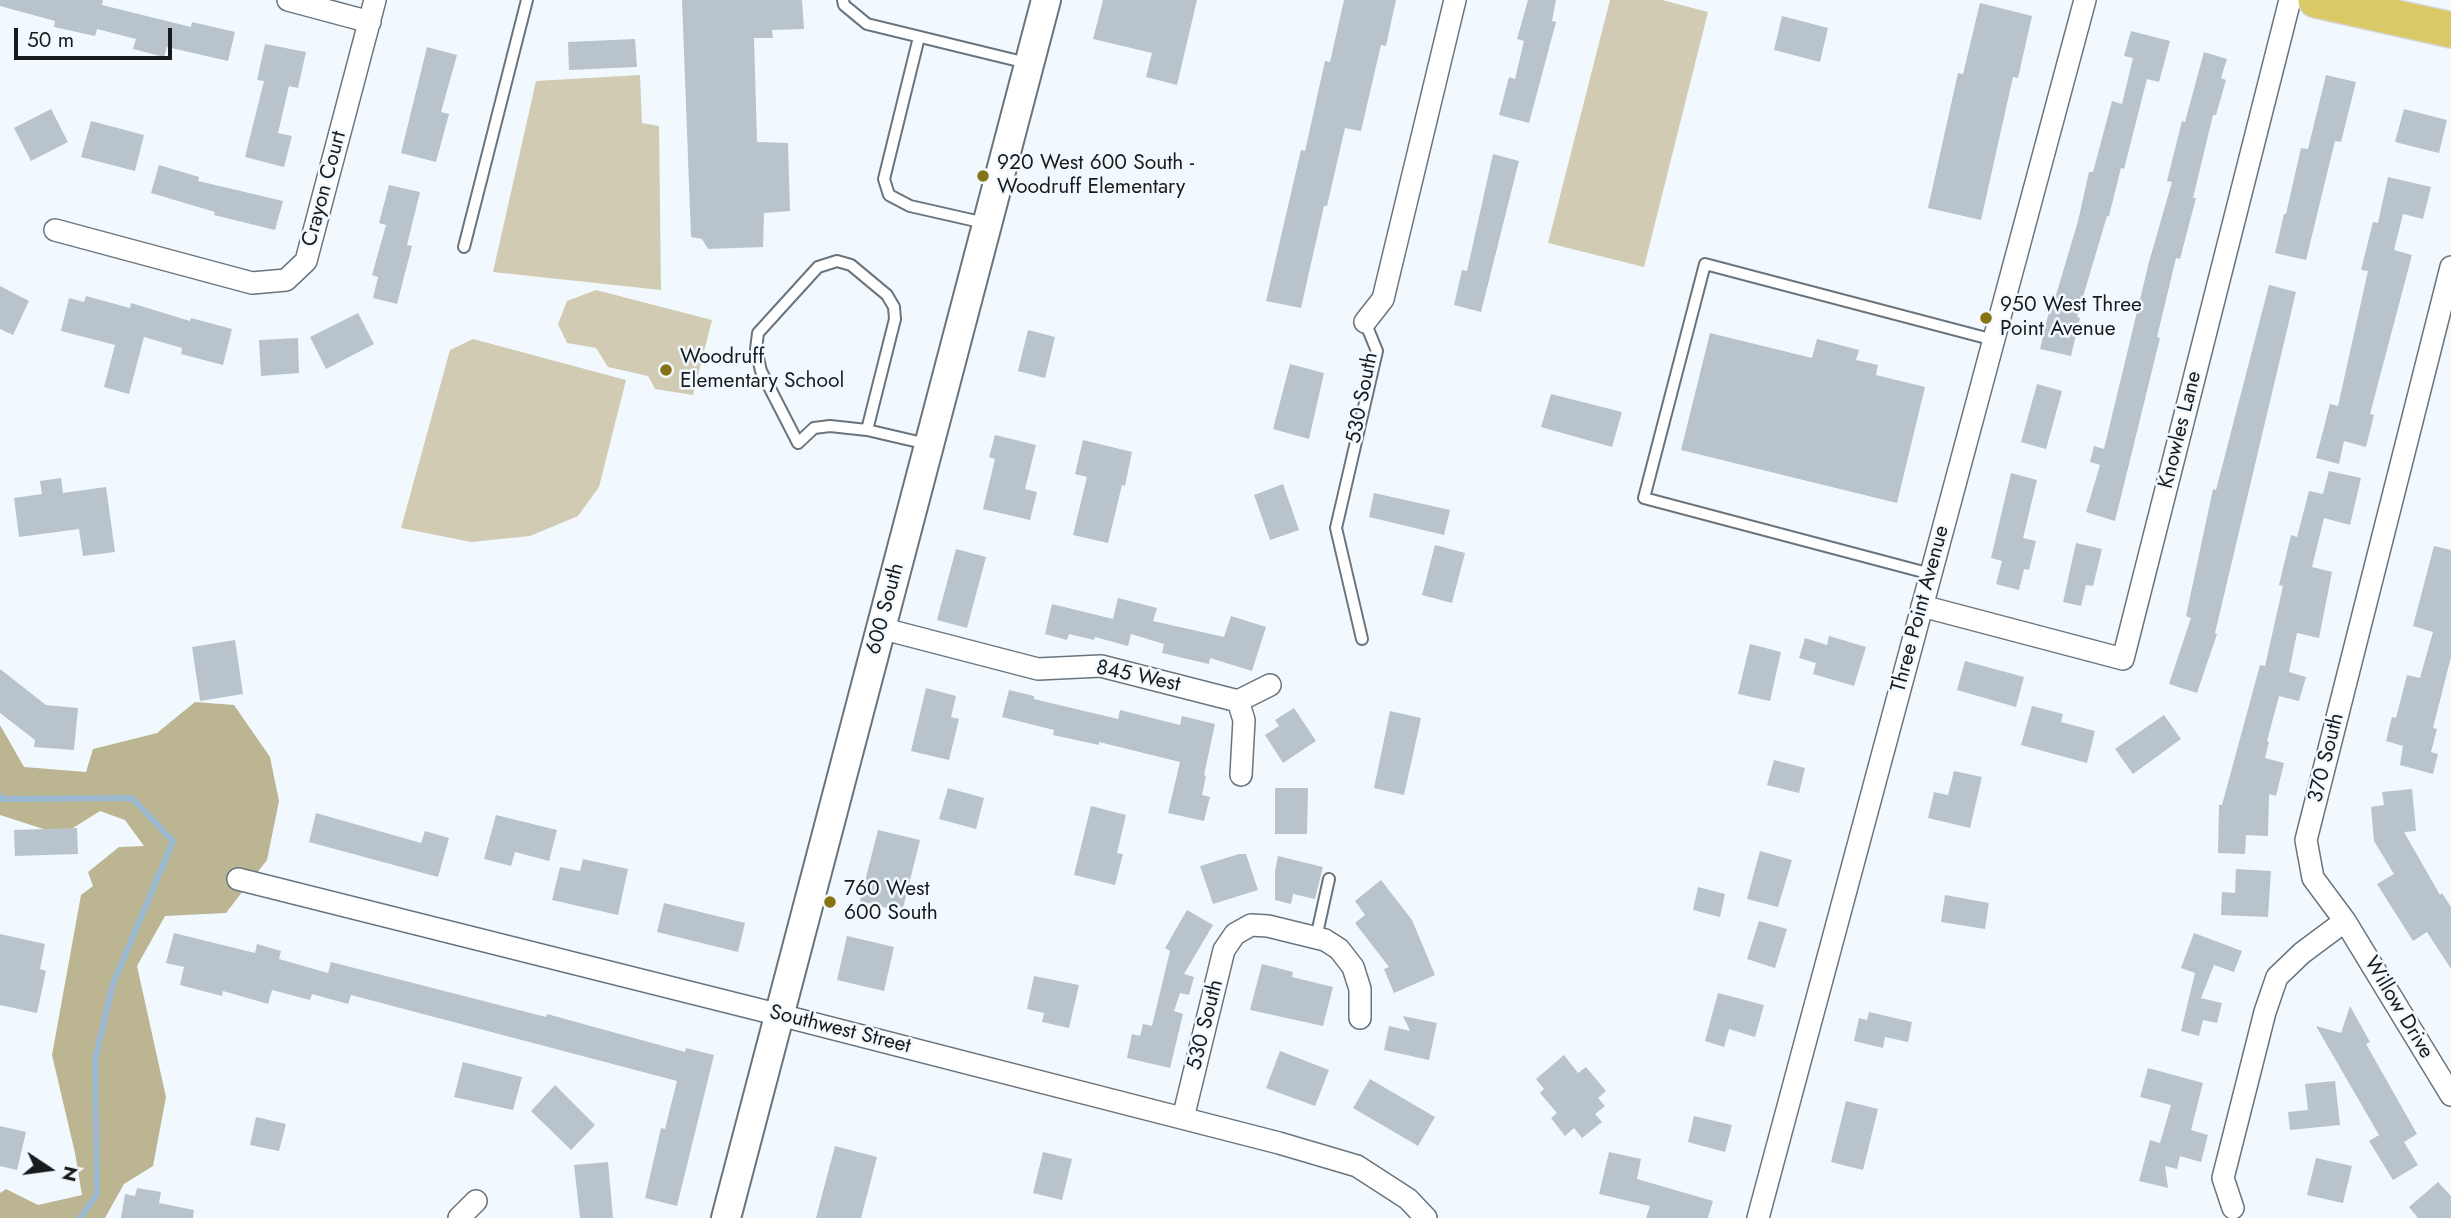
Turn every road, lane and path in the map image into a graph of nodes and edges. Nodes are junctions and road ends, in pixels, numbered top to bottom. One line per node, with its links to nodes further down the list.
1 (288, 0): 10 (street)
2 (375, 0): 10 (street, Crayon Court)
3 (527, 0): 16 (lane)
4 (844, 0): 12 (lane)
5 (1046, 0): 13 (street, 600 South)
6 (1455, 0): 18 (street, 530 South)
7 (2085, 0): 19 (street, Three Point Avenue)
8 (2290, 0): 23 (street, Knowles Lane)
9 (2316, 0): 11 (main road)
10 (370, 22): 15 (street, Crayon Court)
11 (2451, 30)
12 (919, 37): 13 (lane); 14 (lane)
13 (1030, 64): 14 (street, 600 South)
14 (988, 223): 21 (street, 600 South)
15 (55, 230)
16 (464, 247)
17 (2451, 267): 31 (street, 370 South)
18 (1365, 322): 25 (lane, 530 South)
19 (1994, 340): 22 (street, Three Point Avenue); 22 (lane)
20 (867, 430): 20 (lane); 21 (lane)
21 (929, 444): 24 (street, 600 South)
22 (1931, 574): 23 (street, Three Point Avenue)
23 (1922, 606): 42 (street, Three Point Avenue)
24 (880, 628): 27 (street, 845 West); 33 (street, 600 South)
25 (1362, 639)
26 (1270, 685): 27 (street)
27 (1238, 701): 28 (street)
28 (1241, 775)
29 (238, 879): 33 (street, Southwest Street)
30 (1329, 879): 32 (lane)
31 (2345, 921): 35 (street, Willow Drive); 38 (street)
32 (1316, 938): 34 (street); 36 (street, 530 South)
33 (780, 1015): 36 (street, Southwest Street); 40 (street, 600 South)
34 (1360, 1018)
35 (2451, 1095)
36 (1183, 1118): 41 (street, Southwest Street)
37 (476, 1201): 39 (street)
38 (2233, 1208)
39 (459, 1218)
40 (726, 1218)
41 (1426, 1218)
42 (1758, 1218)

